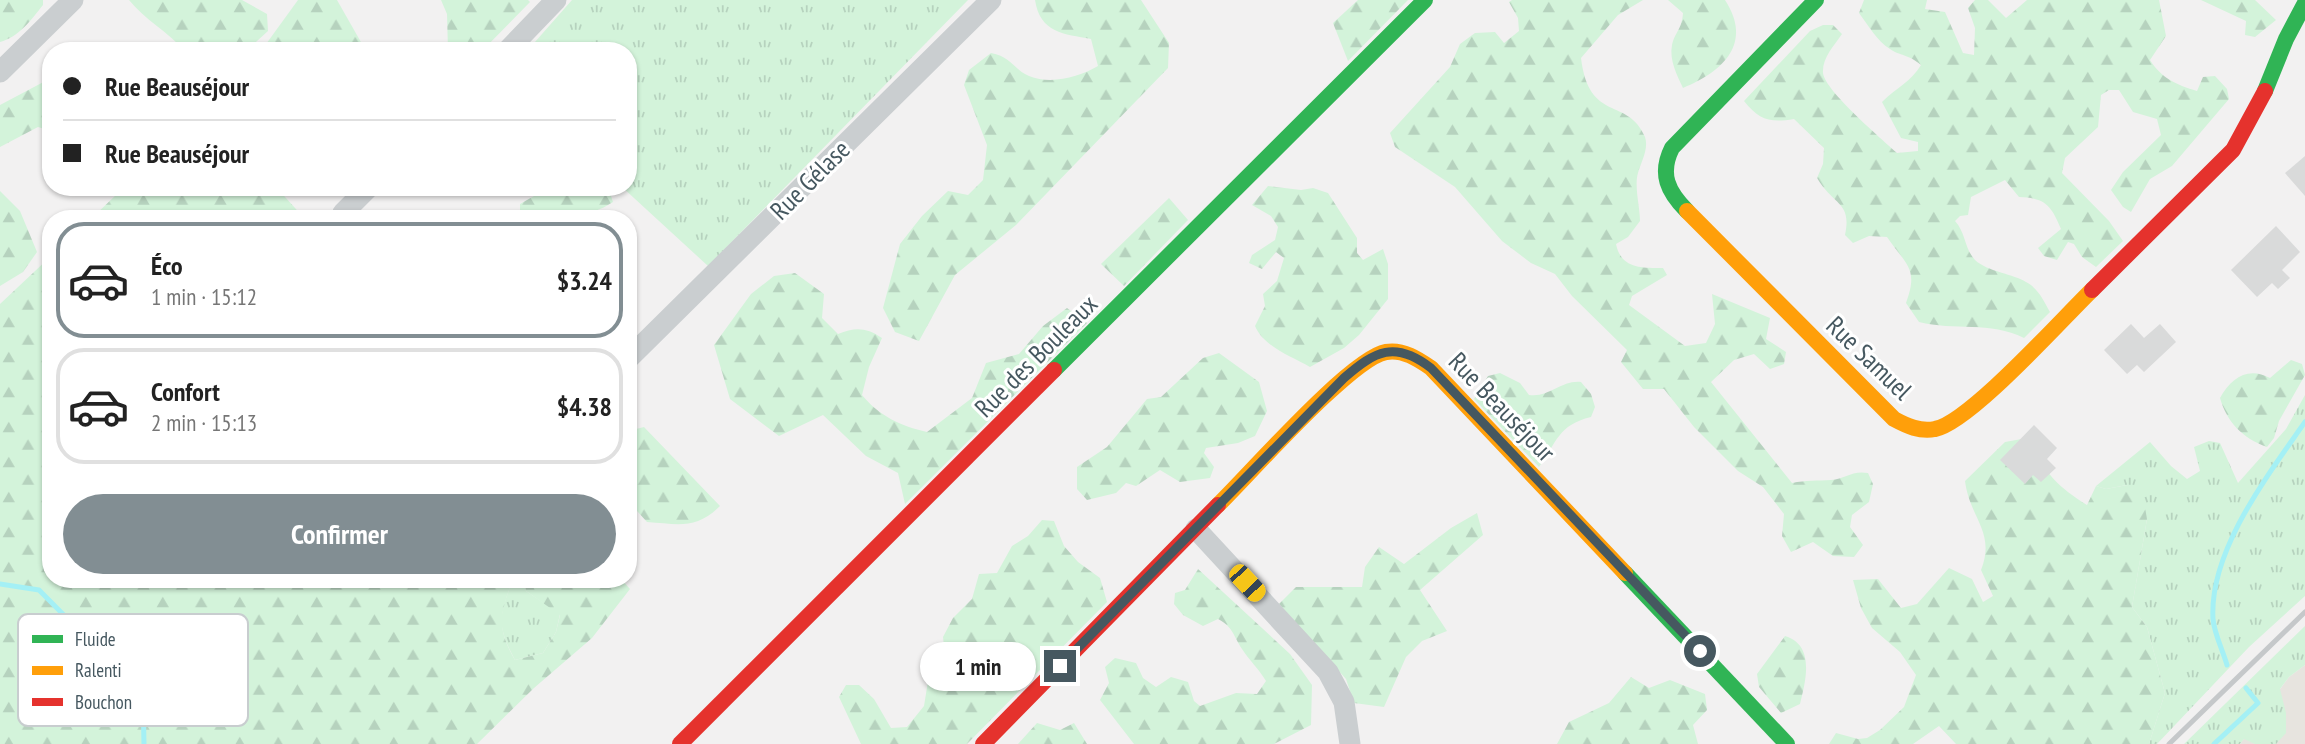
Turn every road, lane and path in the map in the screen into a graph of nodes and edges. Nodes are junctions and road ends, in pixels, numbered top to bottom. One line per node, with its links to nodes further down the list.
1 (73, 0): 8 (street)
2 (556, 0): 7 (street)
3 (991, 0): 11 (street, Rue Gélase)
4 (1425, 0): 13 (street, Rue des Bouleaux)
5 (1816, 0): 6 (street, Rue Samuel)
6 (2305, 3)
7 (516, 42)
8 (0, 72)
9 (362, 196): 10 (street)
10 (350, 210)
11 (637, 350)
12 (1196, 529): 14 (street, Rue Beauséjour); 15 (street); 16 (street, Rue Beauséjour)
13 (680, 744)
14 (983, 744)
15 (1350, 744)
16 (1787, 744)

